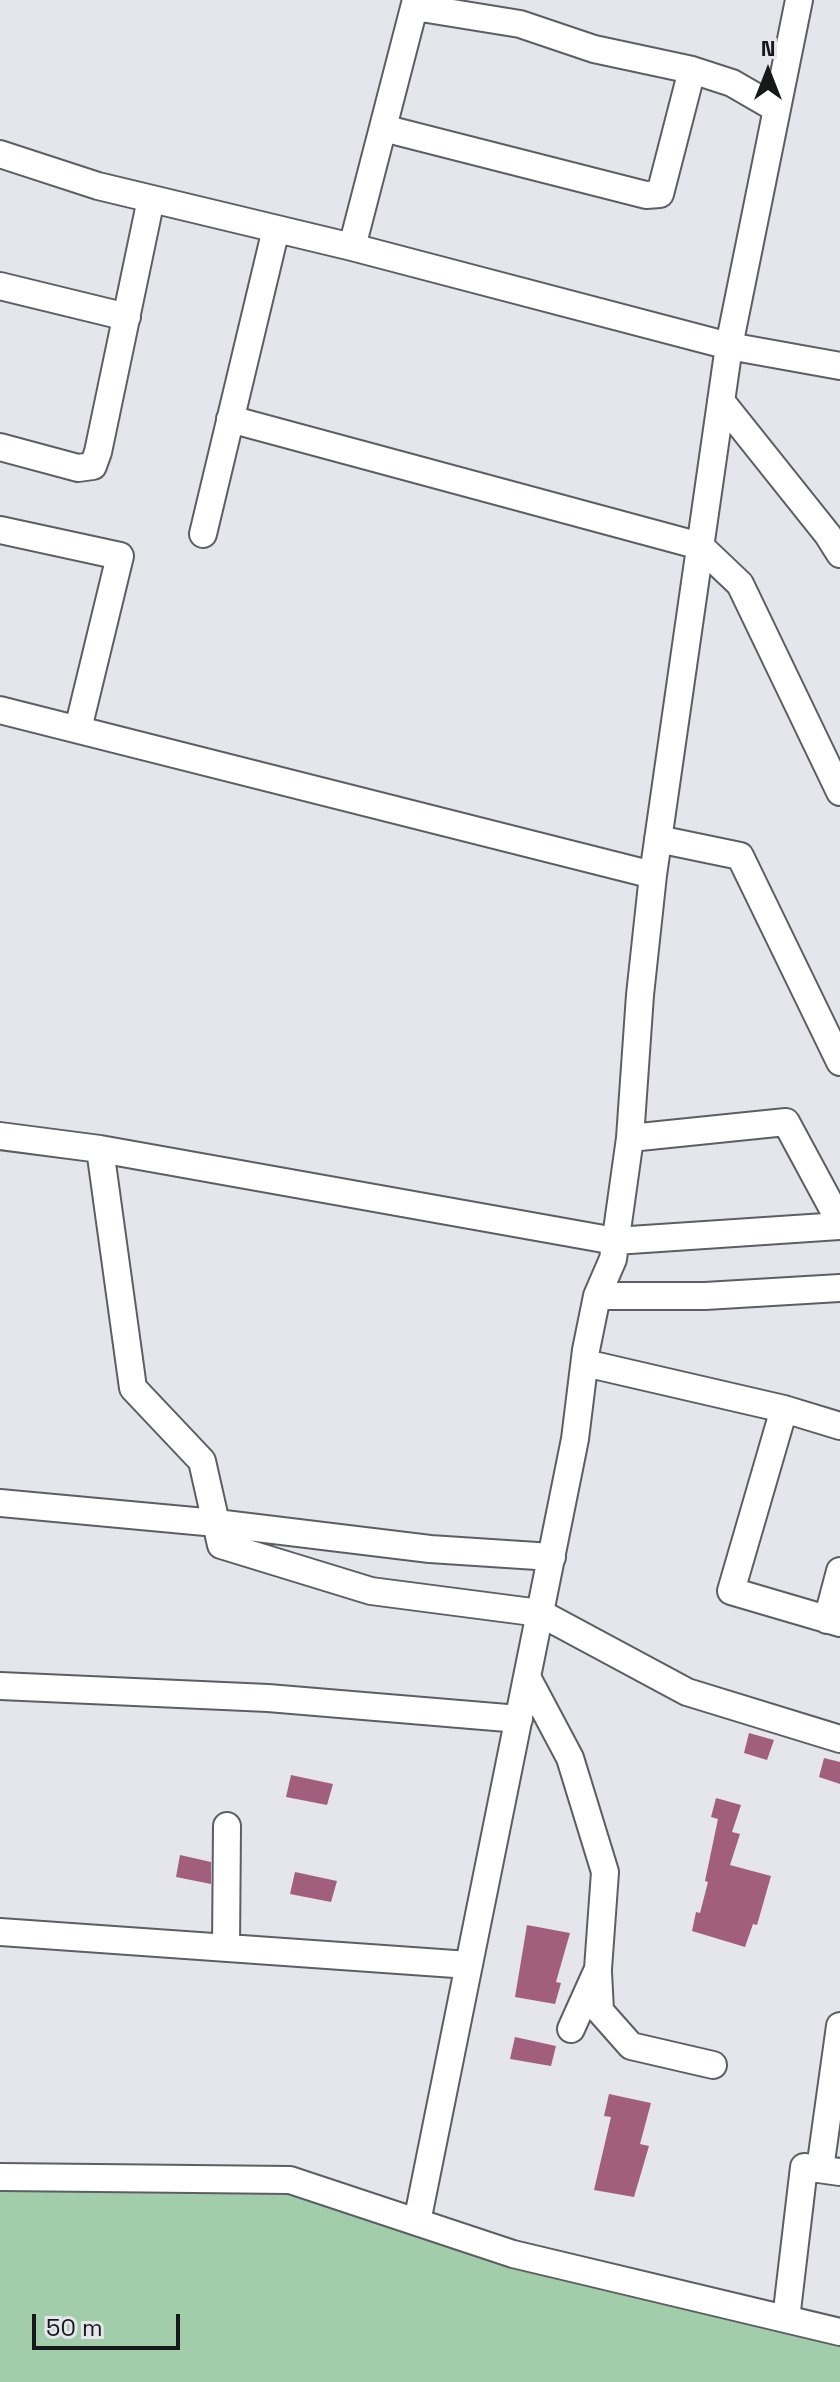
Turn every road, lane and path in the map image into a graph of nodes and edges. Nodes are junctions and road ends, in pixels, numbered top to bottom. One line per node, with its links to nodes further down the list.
1 (799, 0): 4 (street)
2 (415, 4): 3 (street); 5 (street)
3 (692, 70): 4 (street); 5 (street)
4 (777, 109): 12 (street)
5 (383, 128): 9 (street)
6 (0, 154): 7 (street)
7 (151, 199): 8 (street); 11 (street)
8 (276, 229): 9 (street); 15 (street)
9 (352, 247): 12 (street)
10 (0, 286): 11 (street)
11 (127, 317): 16 (street)
12 (729, 346): 13 (street); 14 (street)
13 (840, 366)
14 (721, 401): 19 (street); 20 (street)
15 (230, 419): 18 (street); 19 (street)
16 (0, 447)
17 (0, 530): 22 (street)
18 (203, 534)
19 (700, 546): 23 (street); 24 (street)
20 (840, 554)
21 (0, 710): 22 (street)
22 (78, 729): 25 (street)
23 (840, 792)
24 (658, 839): 25 (street); 26 (street)
25 (653, 875): 28 (street)
26 (840, 1062)
27 (0, 1136): 29 (street)
28 (630, 1138): 30 (street); 31 (street)
29 (100, 1149): 31 (street); 38 (street)
30 (840, 1224): 31 (street)
31 (615, 1241): 33 (street)
32 (840, 1288): 33 (street)
33 (597, 1296): 34 (street)
34 (585, 1363): 35 (street); 39 (street)
35 (784, 1409): 36 (street); 42 (street)
36 (840, 1426)
37 (0, 1503): 38 (street)
38 (216, 1523): 39 (street); 41 (street)
39 (552, 1557): 41 (street)
40 (840, 1571): 42 (street)
41 (540, 1613): 43 (street); 46 (street)
42 (834, 1622)
43 (527, 1677): 45 (street); 51 (street)
44 (0, 1686): 45 (street)
45 (519, 1719): 50 (street)
46 (840, 1739)
47 (227, 1826): 49 (street)
48 (0, 1932): 49 (street)
49 (226, 1948): 50 (street)
50 (469, 1965): 57 (street)
51 (598, 1969): 53 (street); 54 (street)
52 (840, 2026): 55 (street)
53 (571, 2029)
54 (713, 2065)
55 (830, 2171): 58 (street)
56 (0, 2177): 57 (street)
57 (417, 2222): 58 (street)
58 (786, 2319): 59 (street)
59 (840, 2332)

